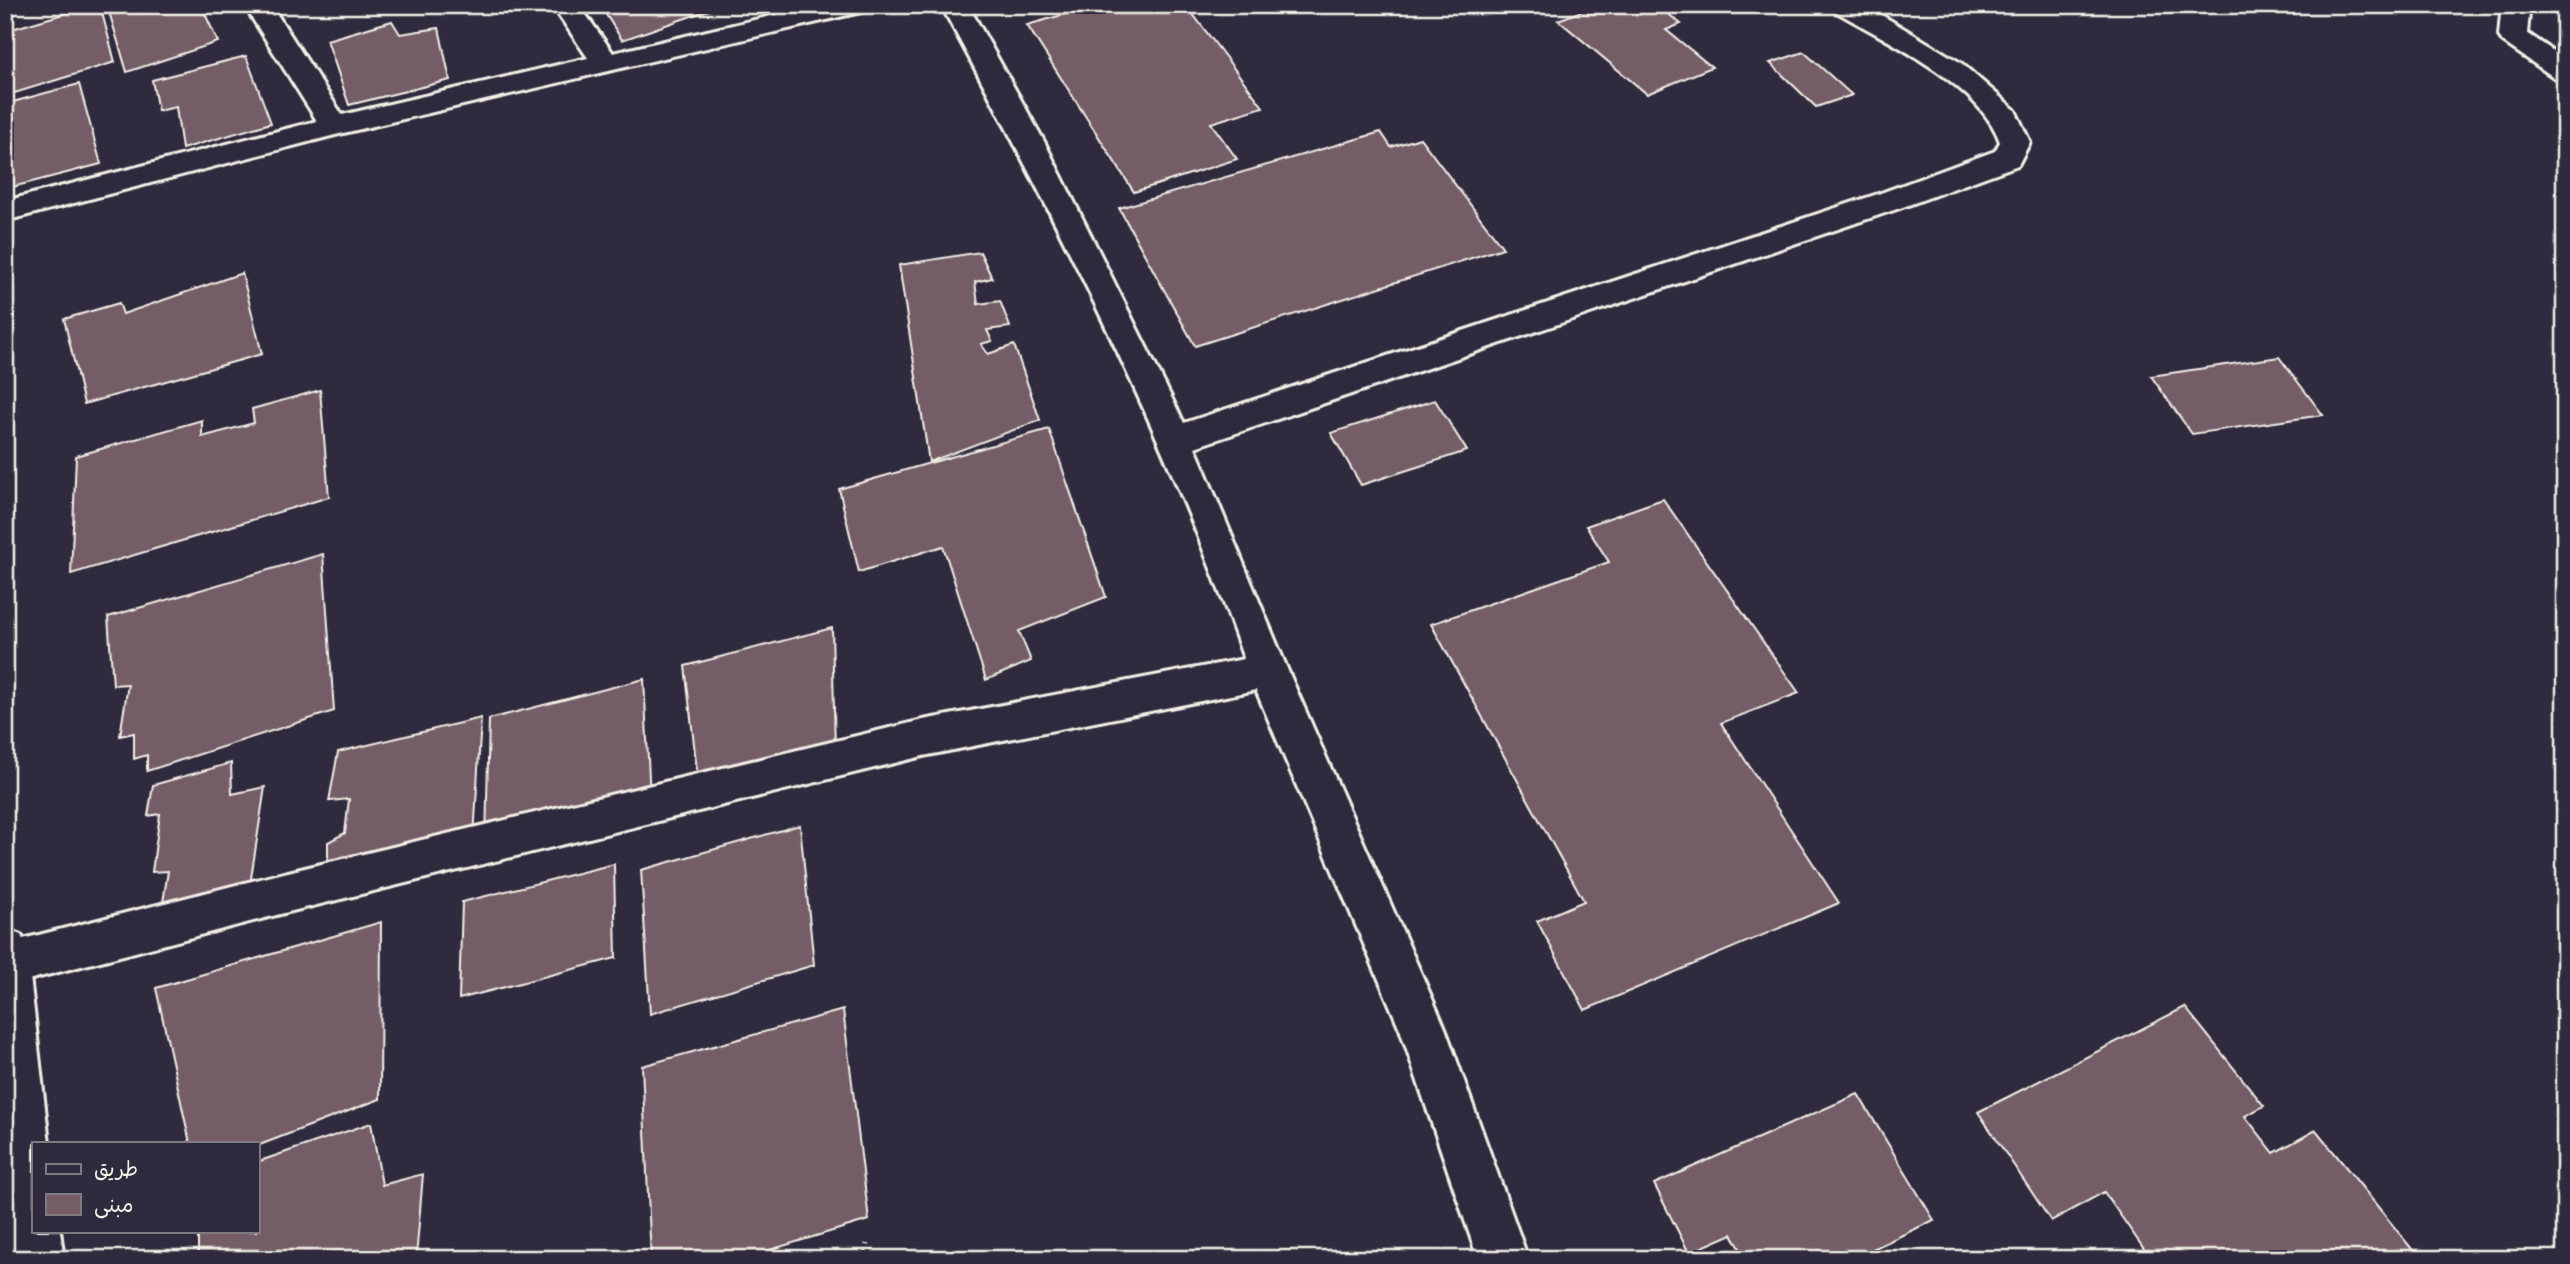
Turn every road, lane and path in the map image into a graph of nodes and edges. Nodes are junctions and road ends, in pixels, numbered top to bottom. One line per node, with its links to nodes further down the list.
1 (257, 5): 9 (street)
2 (565, 5): 7 (street)
3 (855, 5): 7 (street)
4 (954, 5): 11 (street)
5 (1845, 5): 11 (street)
6 (2521, 5): 8 (street)
7 (606, 63): 9 (street)
8 (2565, 72)
9 (335, 126): 10 (street)
10 (5, 211)
11 (1175, 440): 12 (street)
12 (1268, 671): 13 (street); 19 (street)
13 (6, 957): 14 (street)
14 (32, 1207)
15 (35, 1232): 17 (street)
16 (867, 1244): 18 (path)
17 (39, 1259)
18 (864, 1259)
19 (1503, 1259)

